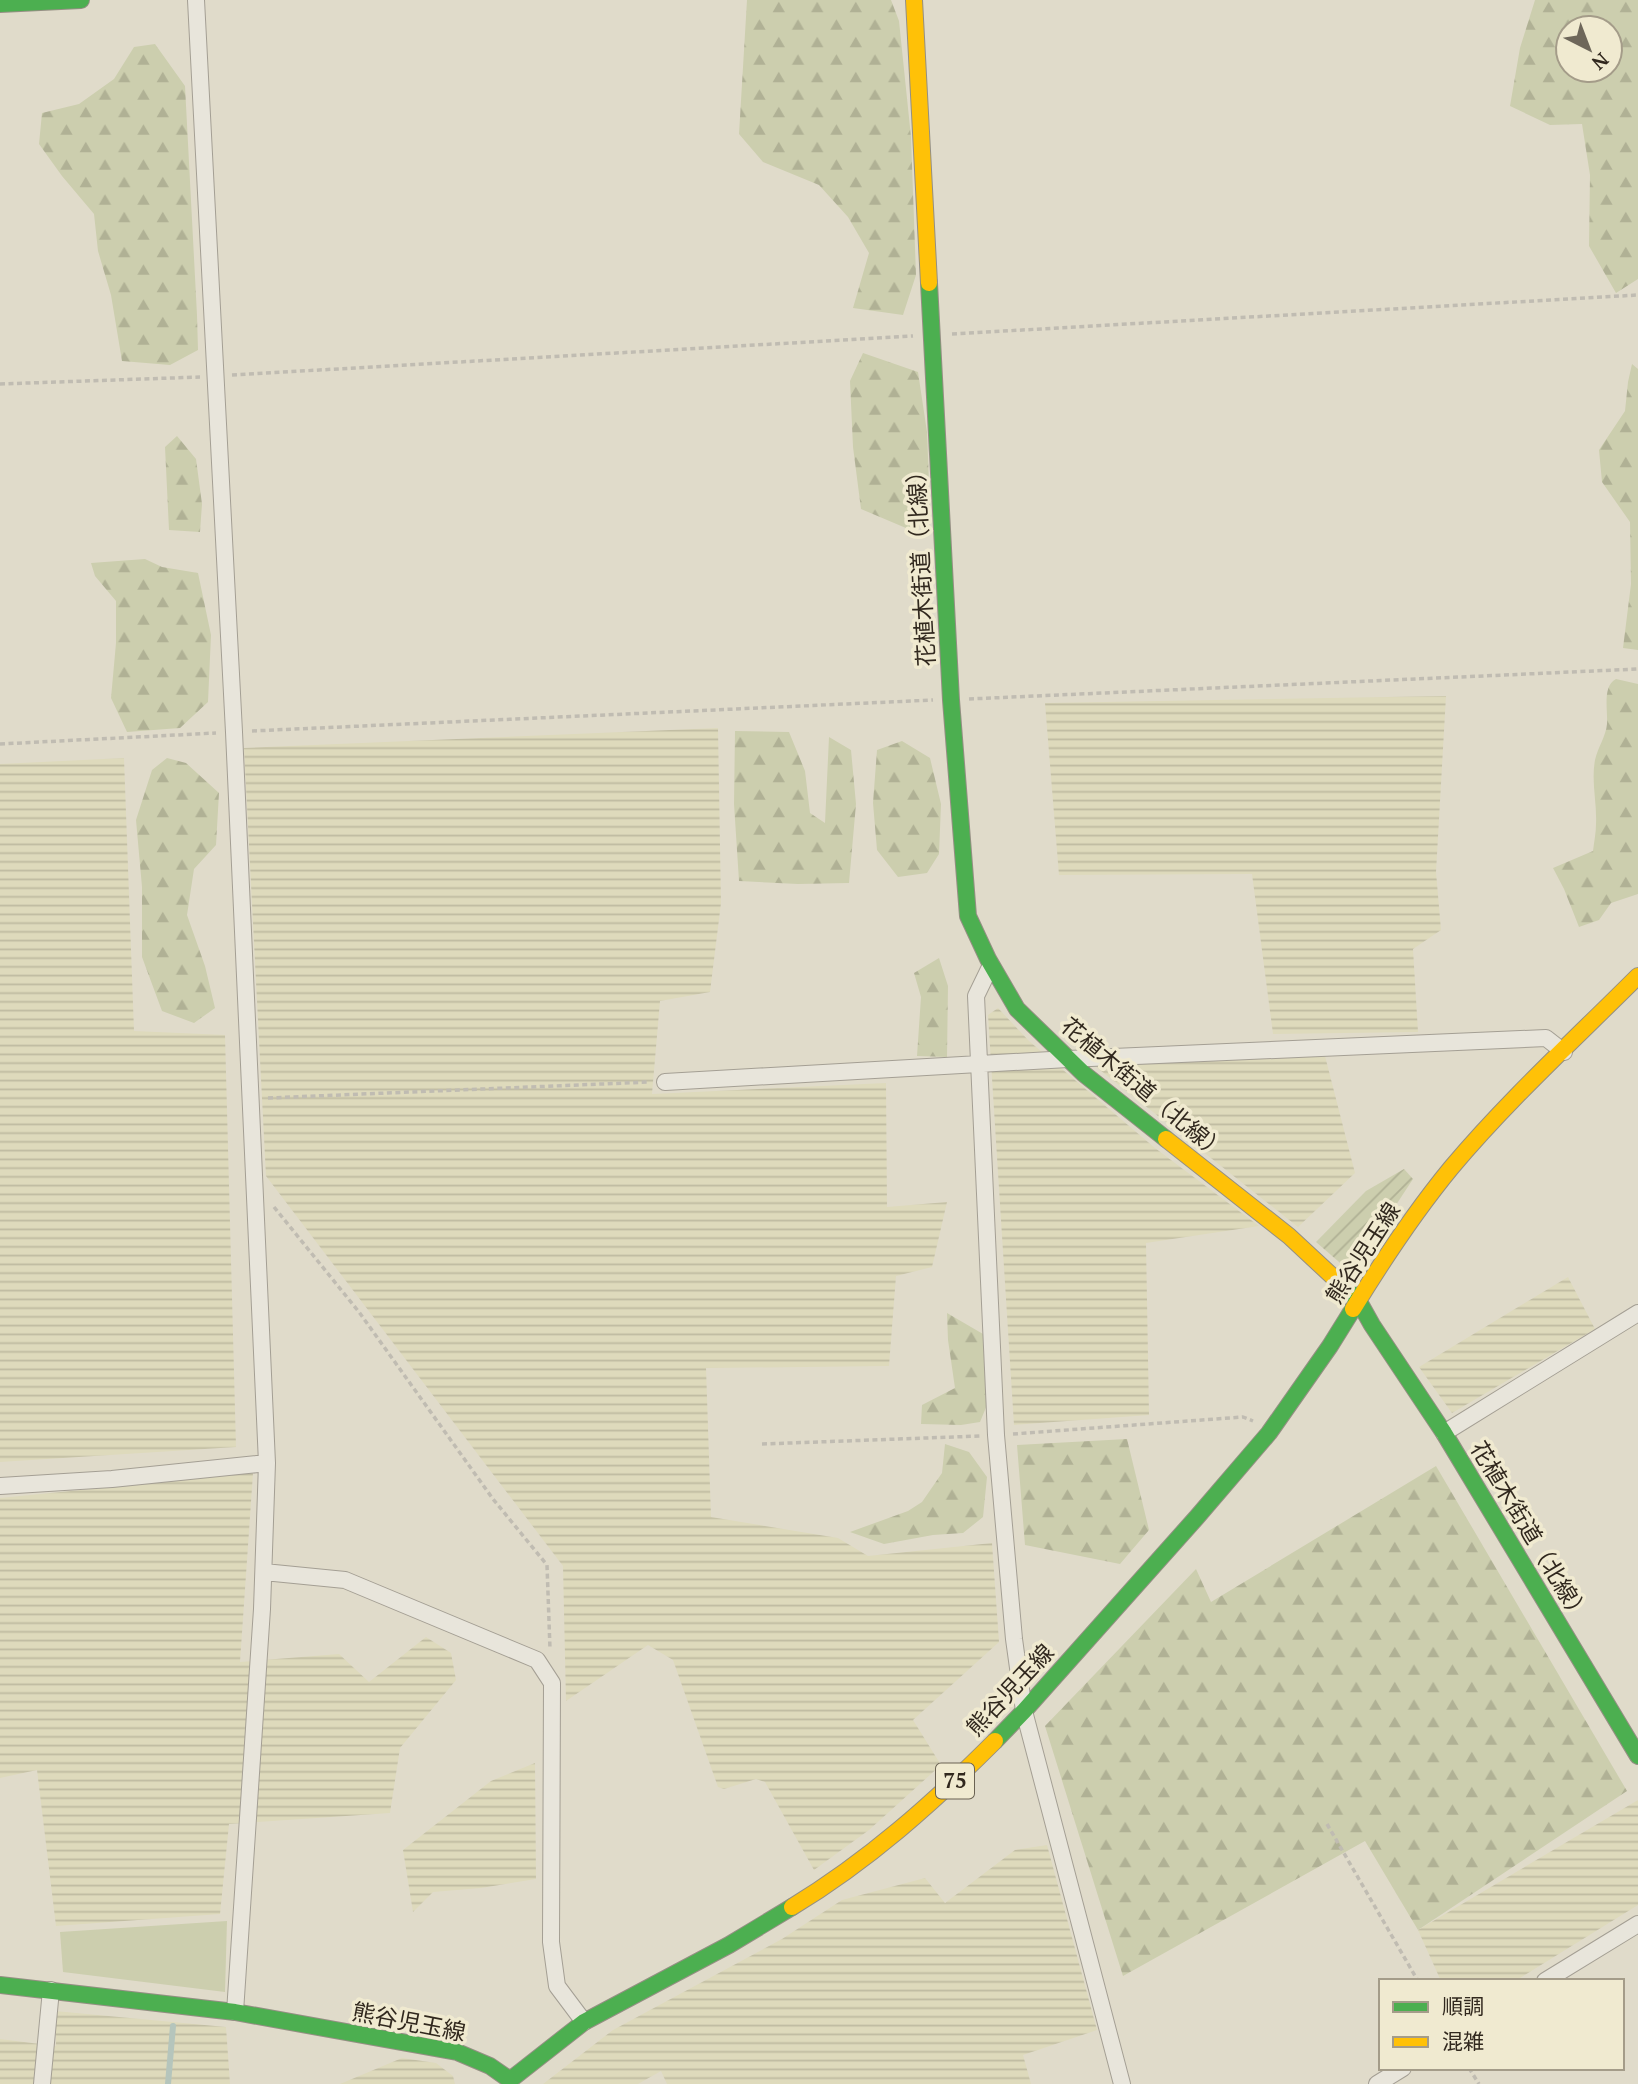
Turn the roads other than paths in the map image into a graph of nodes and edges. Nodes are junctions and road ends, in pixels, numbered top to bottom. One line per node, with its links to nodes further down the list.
1 (81, 0): 4 (main road)
2 (195, 0): 14 (street)
3 (914, 0): 5 (main road, 花植木街道（北線）)
4 (0, 4)
5 (991, 965): 8 (main road, 花植木街道（北線）); 9 (street)
6 (1638, 976): 7 (main road, 熊谷児玉線 / 75)
7 (1563, 1052): 8 (street); 11 (main road, 熊谷児玉線 / 75)
8 (1068, 1059): 9 (street); 11 (main road, 花植木街道（北線）)
9 (981, 1064): 10 (street); 17 (street)
10 (665, 1082)
11 (1358, 1300): 13 (main road, 花植木街道（北線）); 17 (main road, 熊谷児玉線 / 75)
12 (1638, 1312): 13 (street)
13 (1444, 1433): 18 (main road, 花植木街道（北線）)
14 (267, 1463): 15 (street); 16 (street)
15 (0, 1486)
16 (264, 1572): 23 (street); 24 (street)
17 (1024, 1712): 24 (main road, 熊谷児玉線 / 75); 28 (street)
18 (1638, 1756)
19 (1638, 1924): 20 (street)
20 (1548, 1979)
21 (0, 1984): 22 (main road, 熊谷児玉線 / 75)
22 (51, 1990): 23 (main road, 熊谷児玉線 / 75); 27 (street)
23 (235, 2012): 26 (main road, 熊谷児玉線 / 75)
24 (584, 2022): 26 (main road, 熊谷児玉線 / 75)
25 (1400, 2070): 29 (street)
26 (508, 2082)
27 (41, 2084)
28 (1122, 2084)
29 (1377, 2084)

